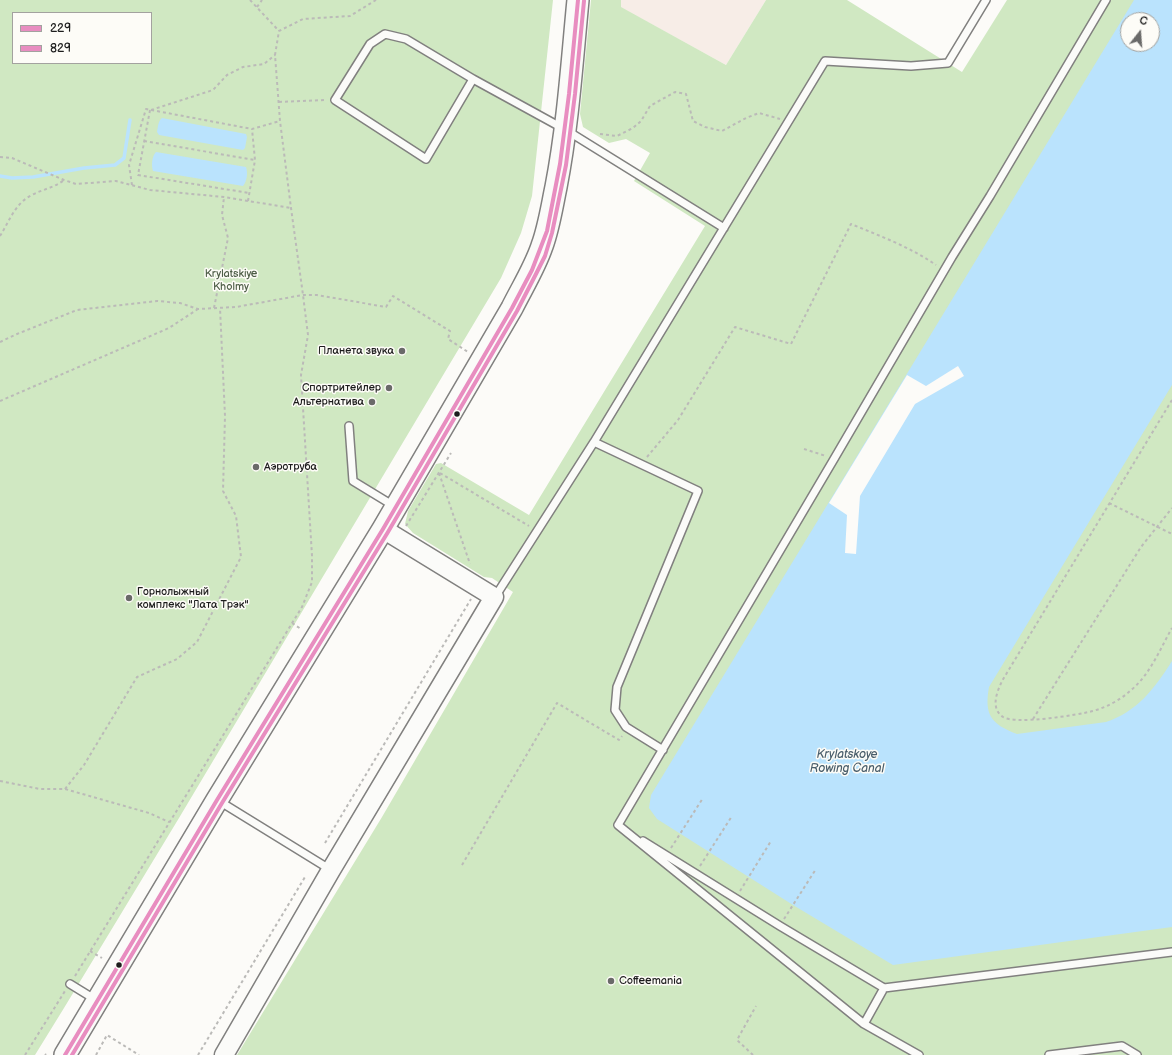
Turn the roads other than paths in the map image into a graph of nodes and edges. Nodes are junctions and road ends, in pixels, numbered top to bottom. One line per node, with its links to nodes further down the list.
1 (578, 0): 5 (main road)
2 (986, 0): 6 (lane)
3 (1106, 0): 12 (lane)
4 (473, 79): 4 (lane); 5 (lane)
5 (566, 130): 6 (lane); 9 (main road)
6 (724, 228): 8 (lane)
7 (349, 426): 9 (lane)
8 (594, 442): 11 (lane); 12 (lane)
9 (396, 507): 10 (main road)
10 (391, 534): 11 (street); 13 (main road)
11 (494, 597): 15 (street)
12 (662, 750): 14 (lane)
13 (217, 800): 15 (lane); 19 (main road)
14 (618, 825): 18 (lane); 20 (lane)
15 (331, 870): 22 (street)
16 (1172, 952): 18 (lane)
17 (70, 984): 19 (lane)
18 (884, 988): 20 (lane)
19 (98, 1002): 21 (main road)
20 (864, 1024): 23 (lane)
21 (52, 1055)
22 (224, 1055)
23 (919, 1055)
24 (1049, 1055): 25 (lane)
25 (1137, 1055)

